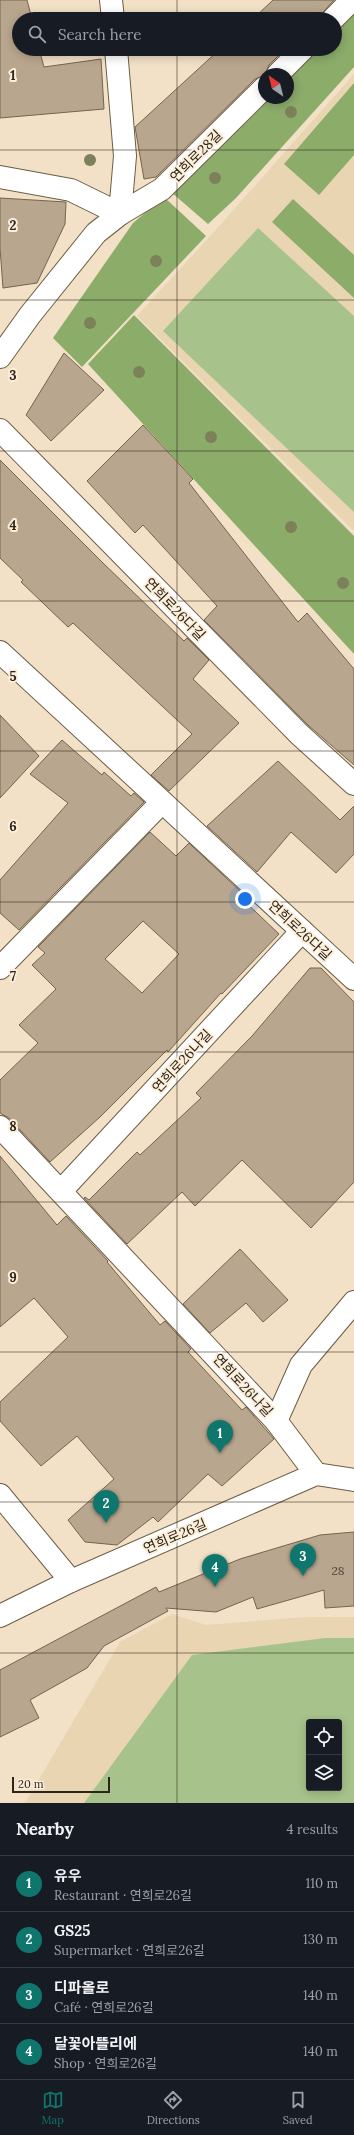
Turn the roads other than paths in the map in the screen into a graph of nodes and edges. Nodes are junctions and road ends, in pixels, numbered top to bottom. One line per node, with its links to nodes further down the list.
1 (111, 0): 3 (street)
2 (352, 0): 4 (street)
3 (112, 12)
4 (340, 12)
5 (117, 56): 10 (street)
6 (296, 56): 7 (street)
7 (284, 68)
8 (258, 94): 10 (street, 연희로28길)
9 (0, 176): 10 (street)
10 (120, 214): 11 (street, 연희로28길)
11 (0, 357)
12 (0, 430): 14 (street, 연희로26다길)
13 (0, 652): 15 (street, 연희로26다길)
14 (354, 784)
15 (162, 802): 16 (street, 연희로26다길); 17 (street)
16 (302, 931): 18 (street, 연희로26다길); 20 (street, 연희로26나길)
17 (0, 968)
18 (354, 979)
19 (0, 1127): 20 (street, 연희로26나길)
20 (61, 1191): 22 (street, 연희로26나길)
21 (354, 1302): 22 (street, 연희로26나길)
22 (276, 1421): 23 (street, 연희로26나길)
23 (316, 1474): 24 (street); 26 (street, 연희로26길)
24 (354, 1480)
25 (0, 1495): 26 (street)
26 (71, 1581): 27 (street, 연희로26길)
27 (0, 1616)

